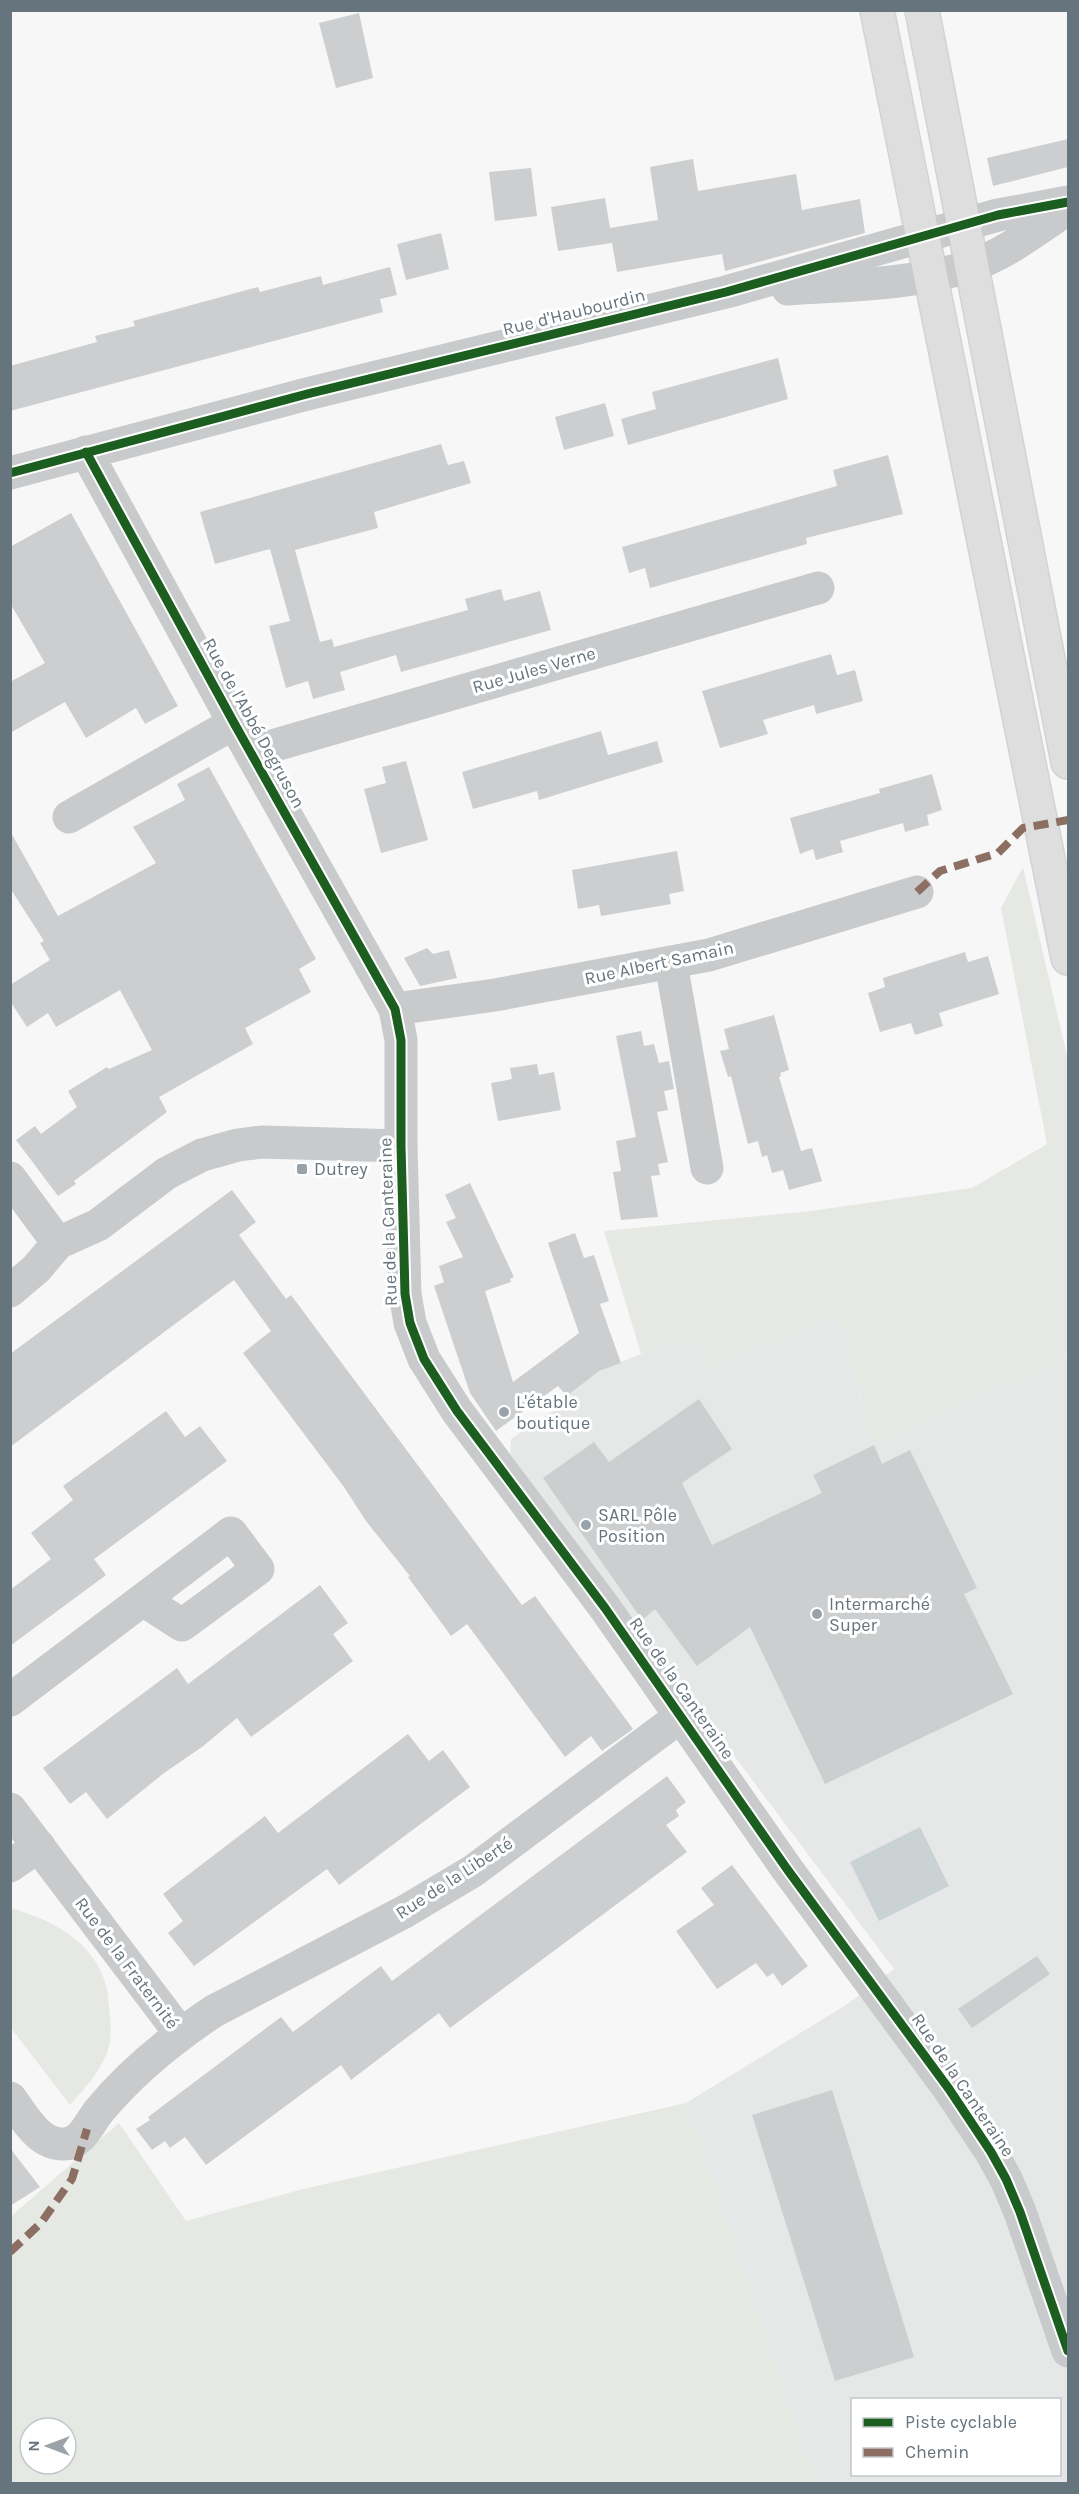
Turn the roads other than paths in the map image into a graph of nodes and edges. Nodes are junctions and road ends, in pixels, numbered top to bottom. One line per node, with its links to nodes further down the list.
1 (877, 10): 6 (main road)
2 (922, 10): 5 (main road)
3 (1068, 202): 5 (street, Rue d'Haubourdin)
4 (1068, 209): 7 (street, Rue d'Haubourdin)
5 (963, 224): 6 (street, Rue d'Haubourdin); 7 (main road)
6 (923, 236): 8 (main road); 9 (street, Rue d'Haubourdin)
7 (971, 266): 8 (street, Rue d'Haubourdin); 15 (main road)
8 (932, 275): 9 (street, Rue d'Haubourdin); 18 (main road)
9 (726, 292): 10 (street, Rue d'Haubourdin)
10 (86, 452): 11 (street, Rue d'Haubourdin); 13 (street, Rue de l'Abbé Degruson)
11 (10, 473)
12 (818, 588): 14 (street, Rue Jules Verne)
13 (234, 723): 14 (street, Rue de l'Abbé Degruson); 16 (street)
14 (250, 752): 20 (street, Rue de l'Abbé Degruson)
15 (1068, 762)
16 (69, 817)
17 (917, 892): 19 (street, Rue Albert Samain)
18 (1068, 958)
19 (671, 963): 20 (street, Rue Albert Samain); 22 (street)
20 (395, 1010): 21 (street, Rue de la Canteraine)
21 (401, 1146): 24 (street); 28 (street, Rue de la Canteraine)
22 (707, 1168)
23 (10, 1178): 24 (street)
24 (58, 1243): 25 (street)
25 (10, 1291)
26 (142, 1600): 27 (street)
27 (10, 1700)
28 (681, 1716): 32 (street, Rue de la Liberté); 34 (street, Rue de la Canteraine)
29 (10, 1809): 30 (street, Rue de la Fraternité)
30 (39, 1846): 31 (street); 32 (street, Rue de la Fraternité)
31 (10, 1866)
32 (180, 2033): 33 (street, Rue de la Fraternité)
33 (10, 2098)
34 (1068, 2351)

